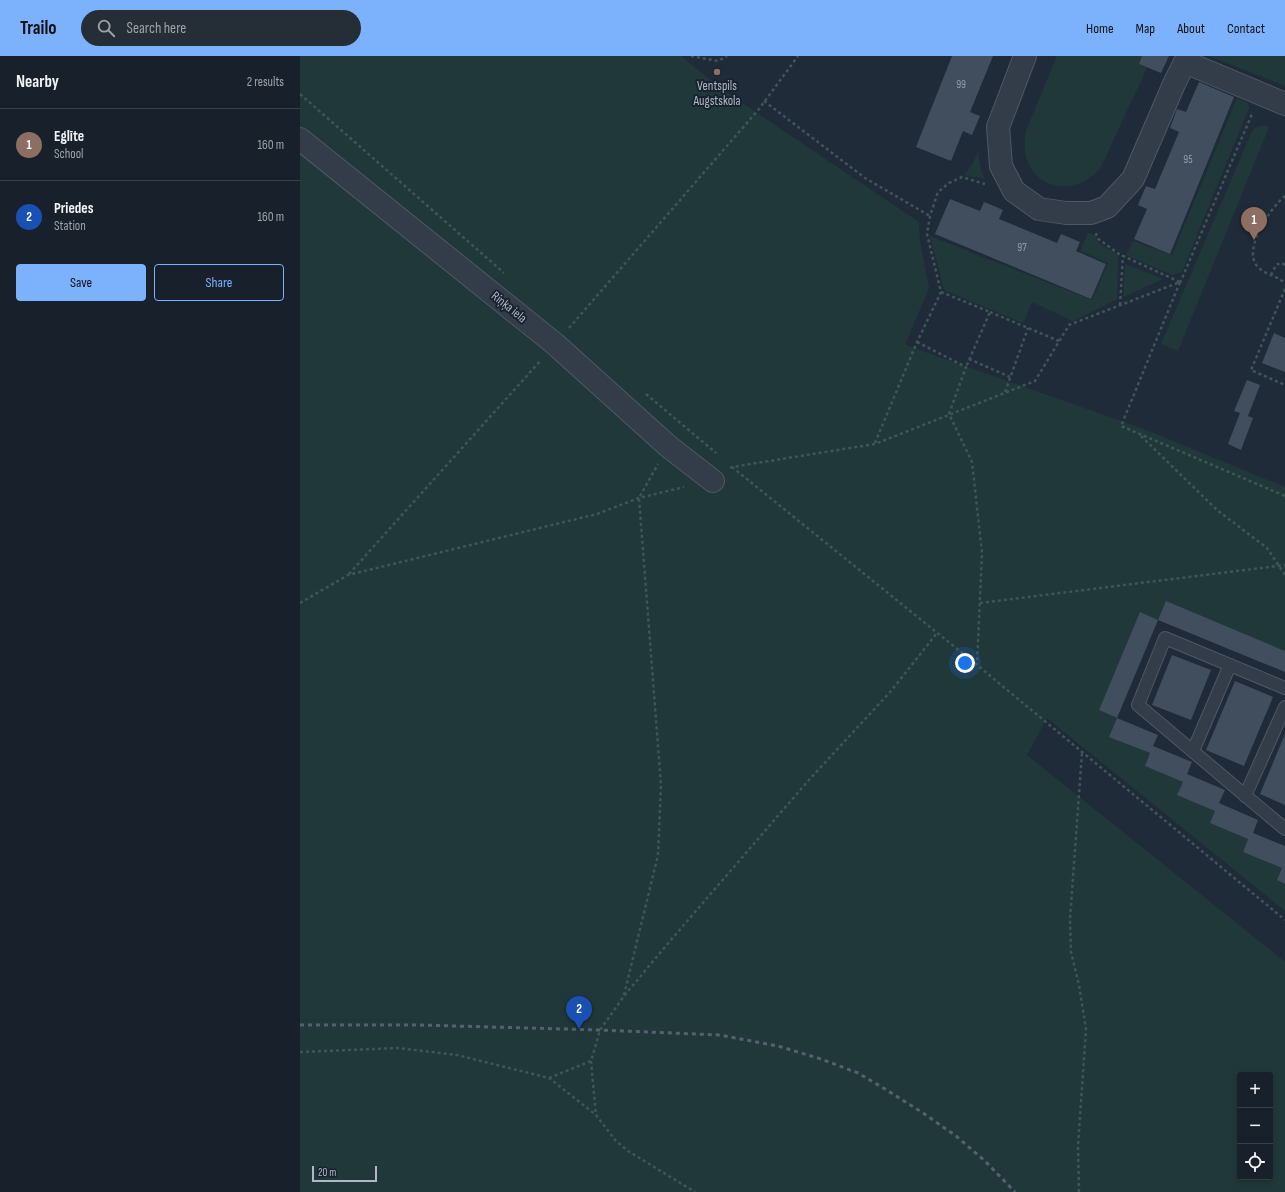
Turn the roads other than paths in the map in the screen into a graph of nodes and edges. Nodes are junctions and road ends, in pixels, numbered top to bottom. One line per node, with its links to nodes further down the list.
1 (1025, 56): 2 (street)
2 (1285, 104)
3 (300, 139): 4 (street, Riņķa iela)
4 (712, 481)
5 (1230, 665): 6 (lane); 8 (lane); 8 (lane)
6 (1285, 688)
7 (1285, 707): 9 (lane)
8 (1193, 751): 9 (lane)
9 (1246, 796): 10 (lane)
10 (1285, 829)

